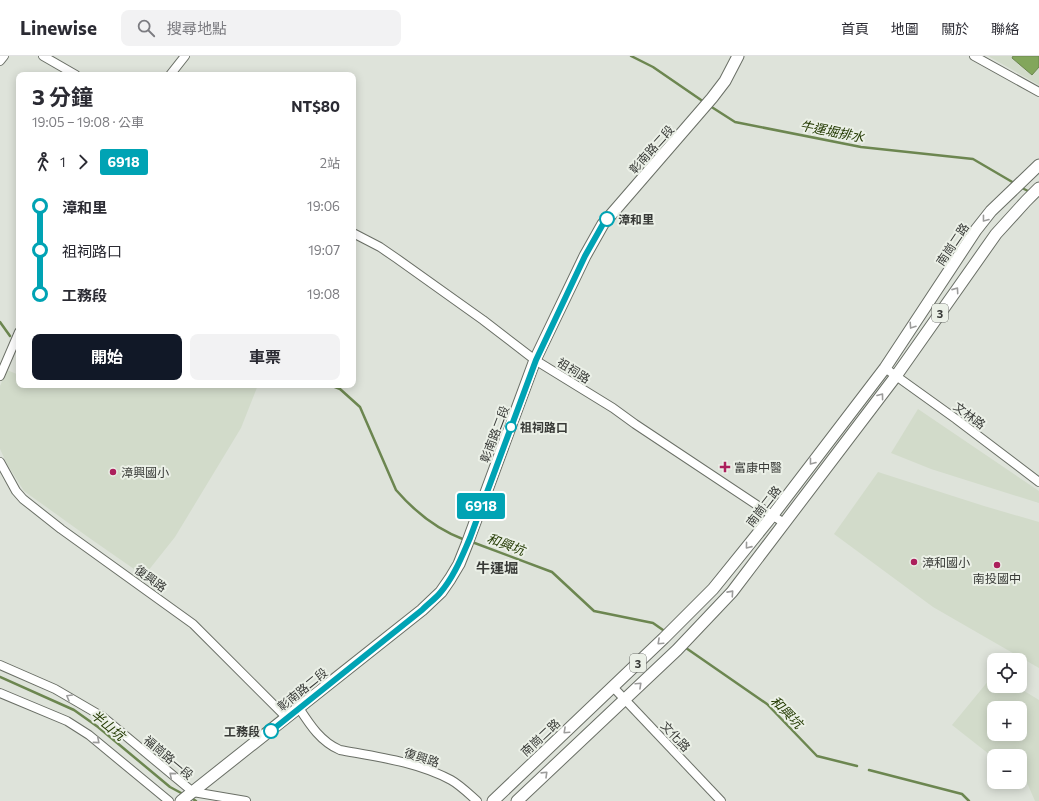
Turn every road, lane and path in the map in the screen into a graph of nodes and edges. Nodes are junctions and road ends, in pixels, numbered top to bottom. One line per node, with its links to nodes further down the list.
1 (4, 56): 6 (street)
2 (43, 56): 7 (street)
3 (185, 56): 8 (street)
4 (738, 56): 14 (main road, 彰南路二段)
5 (974, 56): 9 (street)
6 (0, 61)
7 (71, 72)
8 (172, 72)
9 (1039, 92)
10 (1039, 165): 15 (main road, 南崗二路 / 3, one-way to 15)
11 (1039, 188): 17 (main road, 3, one-way to 11)
12 (356, 235): 14 (street, 祖祠路)
13 (16, 339): 16 (street)
14 (536, 360): 20 (street, 祖祠路); 26 (main road, 彰南路二段)
15 (885, 368): 17 (street, 文林路); 20 (main road, 南崗二路 / 3, one-way to 20)
16 (0, 376)
17 (896, 376): 19 (street, 文林路); 21 (main road, 3, one-way to 17)
18 (0, 462): 27 (street, 復興路)
19 (1039, 482)
20 (772, 516): 21 (street, 祖祠路); 23 (main road, 南崗二路 / 3, one-way to 23)
21 (784, 523): 25 (main road, 3, one-way to 21)
22 (0, 665): 28 (street, 福崗路一段, one-way to 22)
23 (613, 687): 25 (street, 文化路); 32 (main road, 南崗二路 / 3, one-way to 32)
24 (0, 693): 29 (street, one-way to 29)
25 (624, 699): 33 (main road, 3, one-way to 25); 34 (street, 文化路)
26 (299, 708): 27 (main road, 彰南路二段); 31 (street, 復興路)
27 (287, 718): 28 (main road, 彰南路二段)
28 (186, 798): 30 (street, 福崗路一段)
29 (169, 801)
30 (246, 801)
31 (478, 801)
32 (493, 801)
33 (517, 801)
34 (721, 801)

